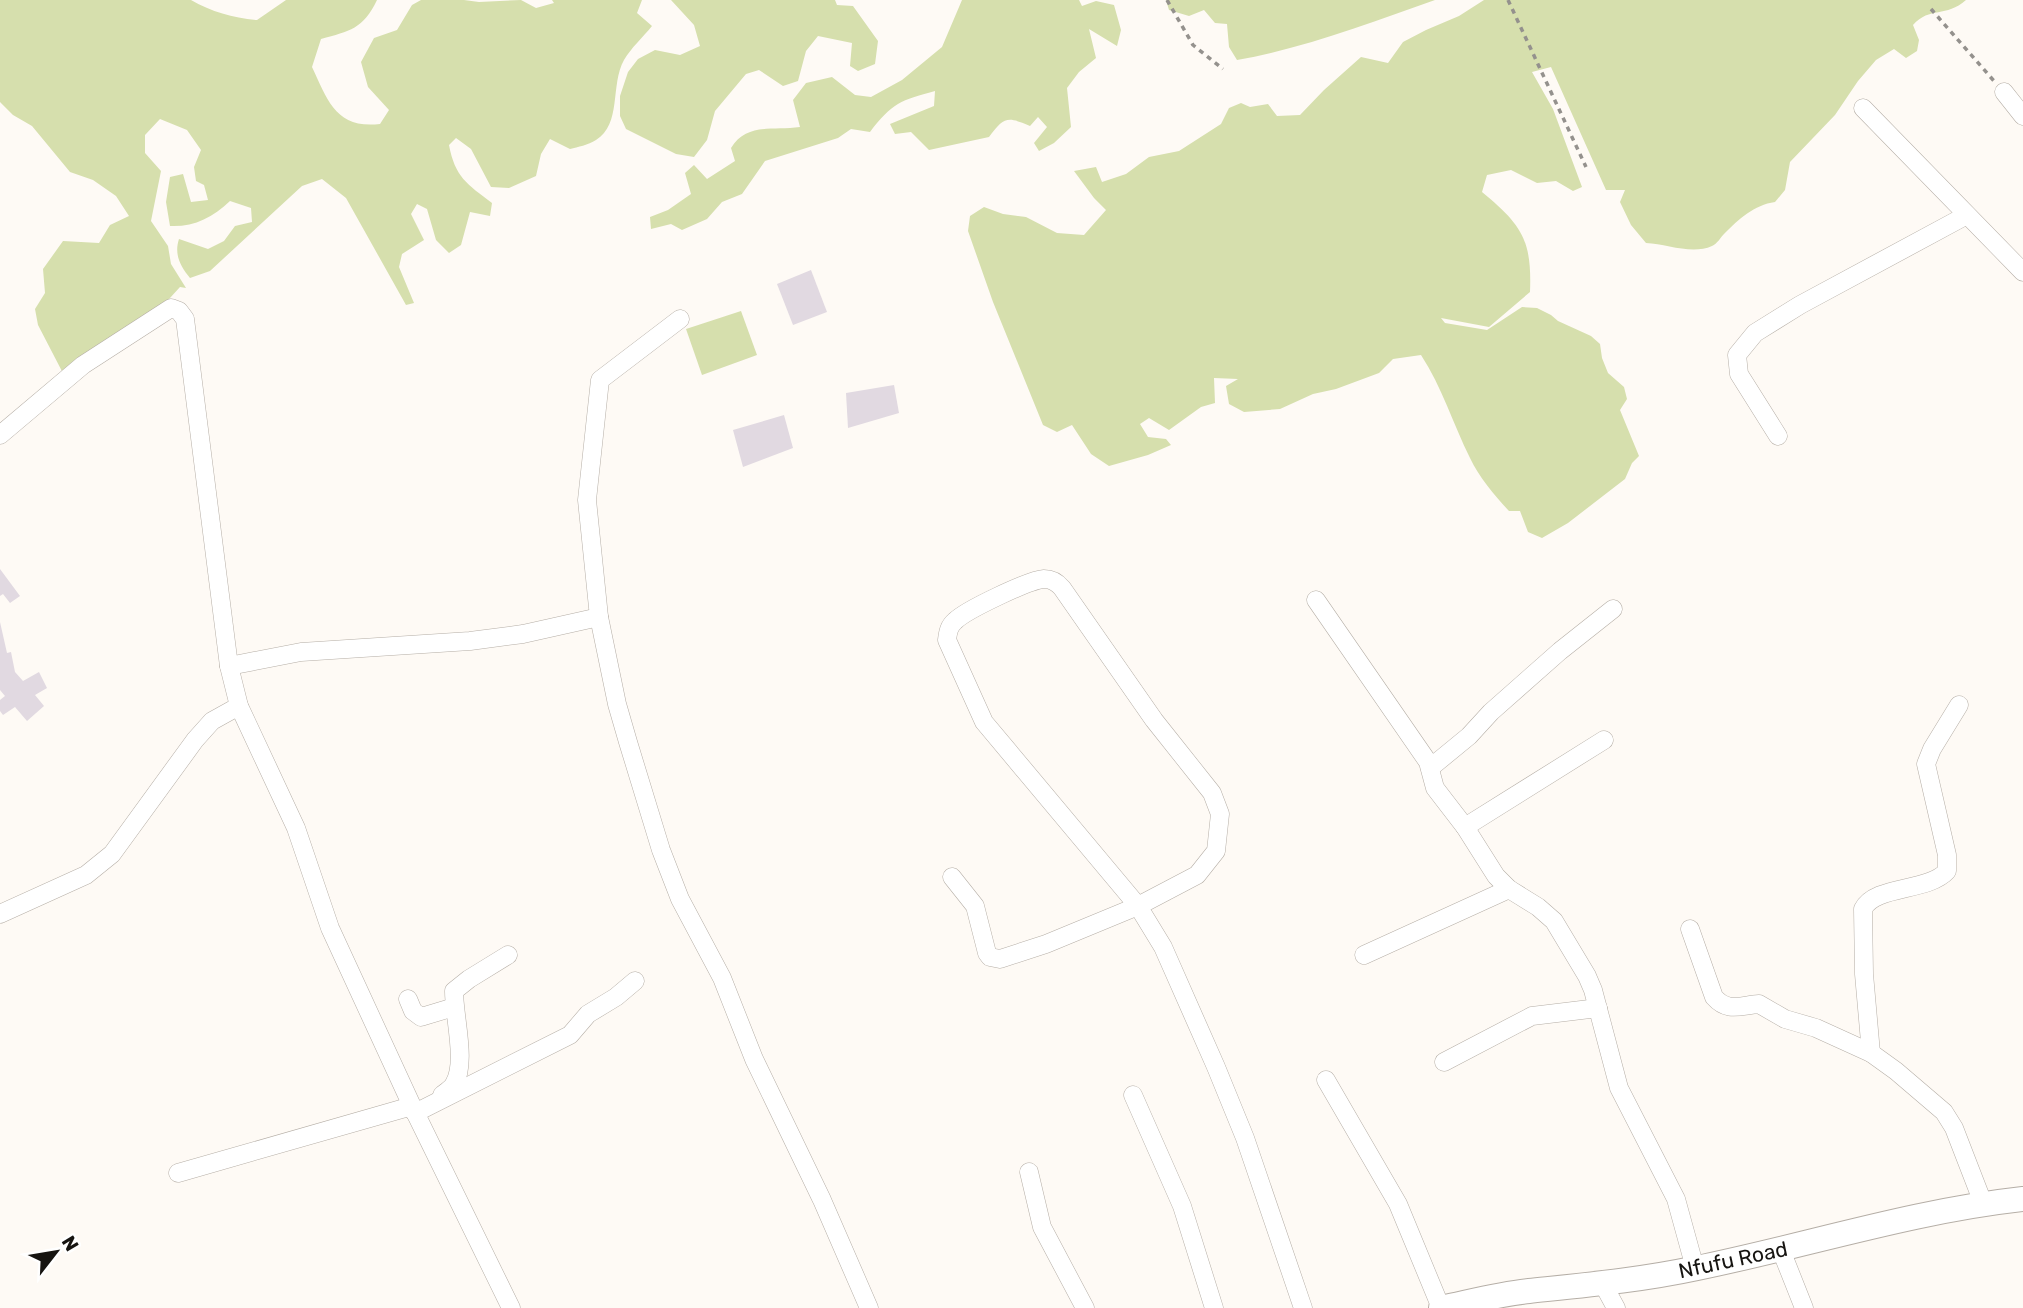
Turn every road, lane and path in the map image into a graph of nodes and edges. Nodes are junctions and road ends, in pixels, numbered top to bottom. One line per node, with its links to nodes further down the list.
1 (1167, 0): 4 (path)
2 (1508, 0): 8 (path)
3 (1931, 9): 5 (path)
4 (1223, 69)
5 (2004, 92): 7 (street)
6 (1863, 108): 9 (street)
7 (2023, 116)
8 (1586, 167)
9 (1968, 215): 10 (street); 13 (street)
10 (2023, 272)
11 (680, 319): 16 (street)
12 (0, 435): 17 (street)
13 (1778, 436)
14 (1316, 600): 21 (street)
15 (1614, 609): 21 (street)
16 (599, 617): 17 (street); 47 (street)
17 (229, 666): 19 (street)
18 (1959, 705): 34 (street)
19 (239, 706): 26 (street); 38 (street)
20 (1604, 740): 22 (street)
21 (1430, 768): 22 (street)
22 (1465, 827): 24 (street)
23 (953, 877): 25 (street)
24 (1509, 889): 29 (street); 33 (street)
25 (1138, 906): 25 (street); 50 (street)
26 (0, 914)
27 (1690, 929): 34 (street)
28 (508, 955): 32 (street)
29 (1364, 955)
30 (635, 981): 38 (street)
31 (408, 999): 32 (street)
32 (454, 1007): 38 (street)
33 (1598, 1008): 35 (street); 44 (street)
34 (1871, 1053): 42 (street)
35 (1444, 1062)
36 (1326, 1080): 51 (street)
37 (1133, 1095): 49 (street)
38 (420, 1108): 40 (street); 46 (street)
39 (1029, 1172): 48 (street)
40 (178, 1173)
41 (2023, 1199): 42 (street, Nfufu Road)
42 (1983, 1203): 43 (street, Nfufu Road)
43 (1781, 1250): 44 (street, Nfufu Road); 53 (street)
44 (1695, 1268): 45 (street, Nfufu Road)
45 (1603, 1284): 51 (street, Nfufu Road); 52 (street)
46 (511, 1308)
47 (869, 1308)
48 (1085, 1308)
49 (1214, 1308)
50 (1303, 1308)
51 (1441, 1308)
52 (1616, 1308)
53 (1804, 1308)

